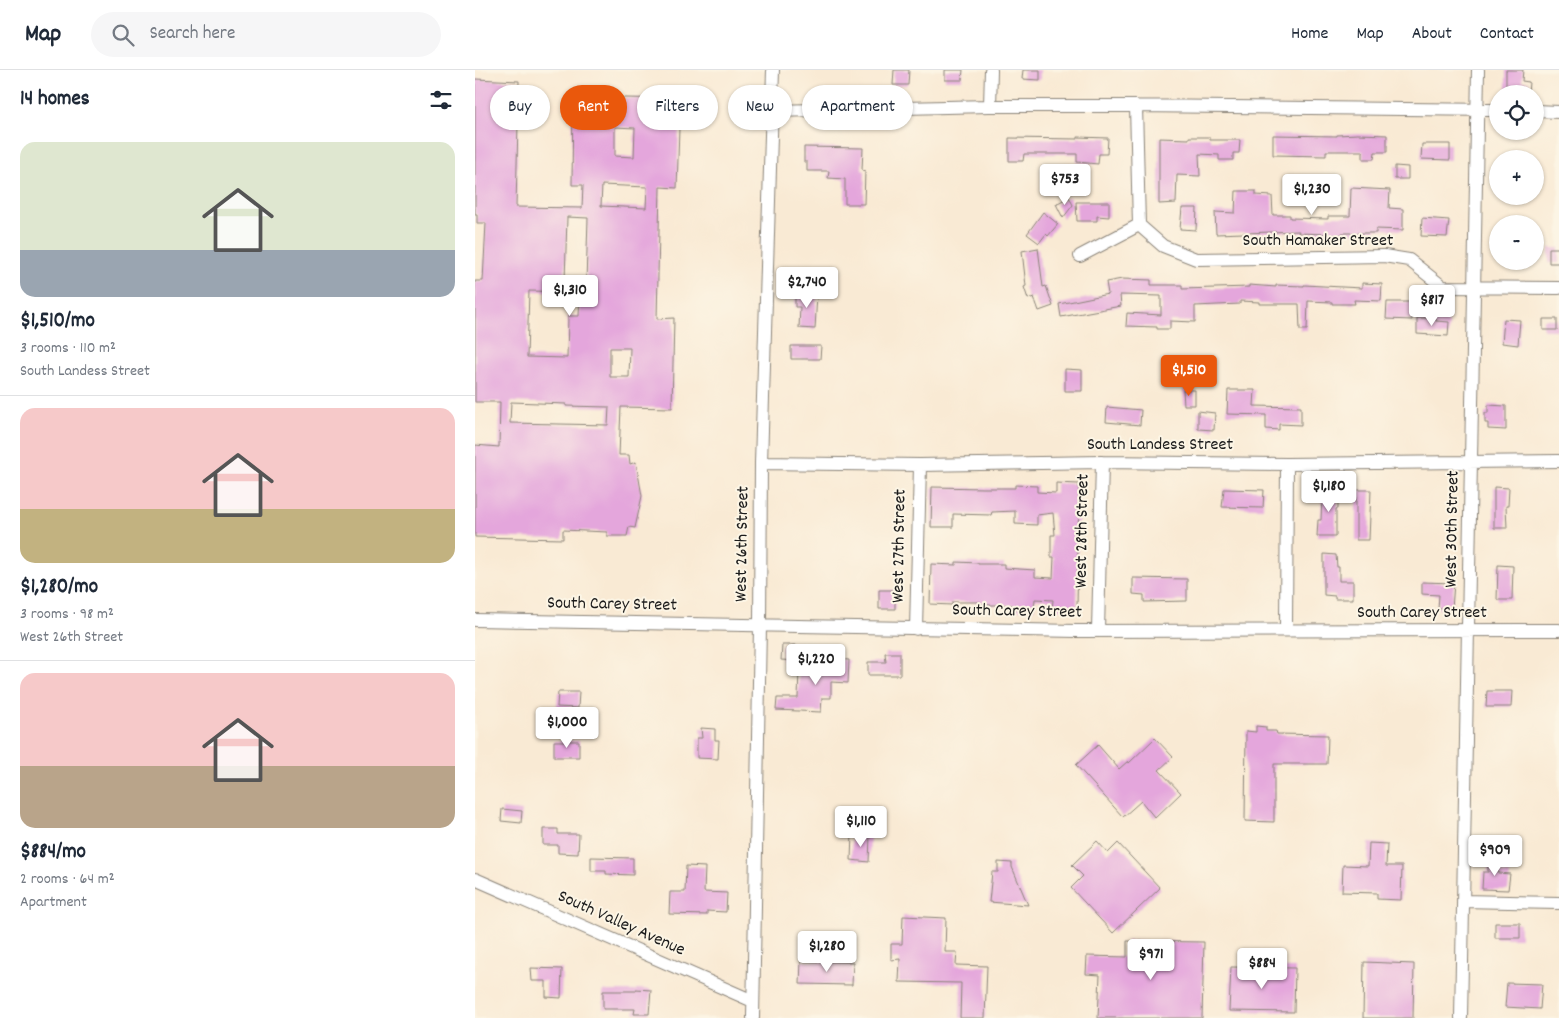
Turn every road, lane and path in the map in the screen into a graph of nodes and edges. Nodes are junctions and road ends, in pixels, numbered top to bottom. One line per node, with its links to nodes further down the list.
1 (773, 70): 4 (street, West 26th Street)
2 (991, 70): 5 (street)
3 (1478, 70): 7 (street, West 30th Street)
4 (773, 85)
5 (990, 106): 6 (street); 9 (street)
6 (1137, 106): 7 (street); 13 (street)
7 (1477, 109): 8 (street); 15 (street, West 30th Street)
8 (1489, 110)
9 (792, 111)
10 (1544, 111): 11 (street)
11 (1559, 112)
12 (772, 130): 20 (street, West 26th Street)
13 (1139, 225): 14 (street); 15 (street, South Hamaker Street)
14 (1080, 256)
15 (1474, 288): 16 (street, South Hamaker Street); 19 (street, West 30th Street)
16 (1559, 288)
17 (1559, 461): 19 (street, South Landess Street)
18 (1102, 462): 21 (street, South Landess Street); 22 (street, South Landess Street); 28 (street, West 28th Street)
19 (1471, 462): 21 (street, South Landess Street); 29 (street, West 30th Street)
20 (761, 463): 22 (street, South Landess Street); 24 (street, West 26th Street)
21 (1287, 464): 26 (street)
22 (920, 465): 25 (street, West 27th Street)
23 (475, 620): 24 (street, South Carey Street)
24 (760, 626): 25 (street, South Carey Street); 33 (street, West 26th Street)
25 (916, 628): 28 (street, South Carey Street)
26 (1286, 630): 28 (street, South Carey Street); 29 (street, South Carey Street)
27 (1559, 630): 29 (street, South Carey Street)
28 (1098, 631)
29 (1468, 631): 31 (street, West 30th Street)
30 (475, 879): 33 (street, South Valley Avenue)
31 (1463, 901): 32 (street); 35 (street, West 30th Street)
32 (1559, 903)
33 (753, 1001): 34 (street, West 26th Street)
34 (753, 1018)
35 (1461, 1018)

